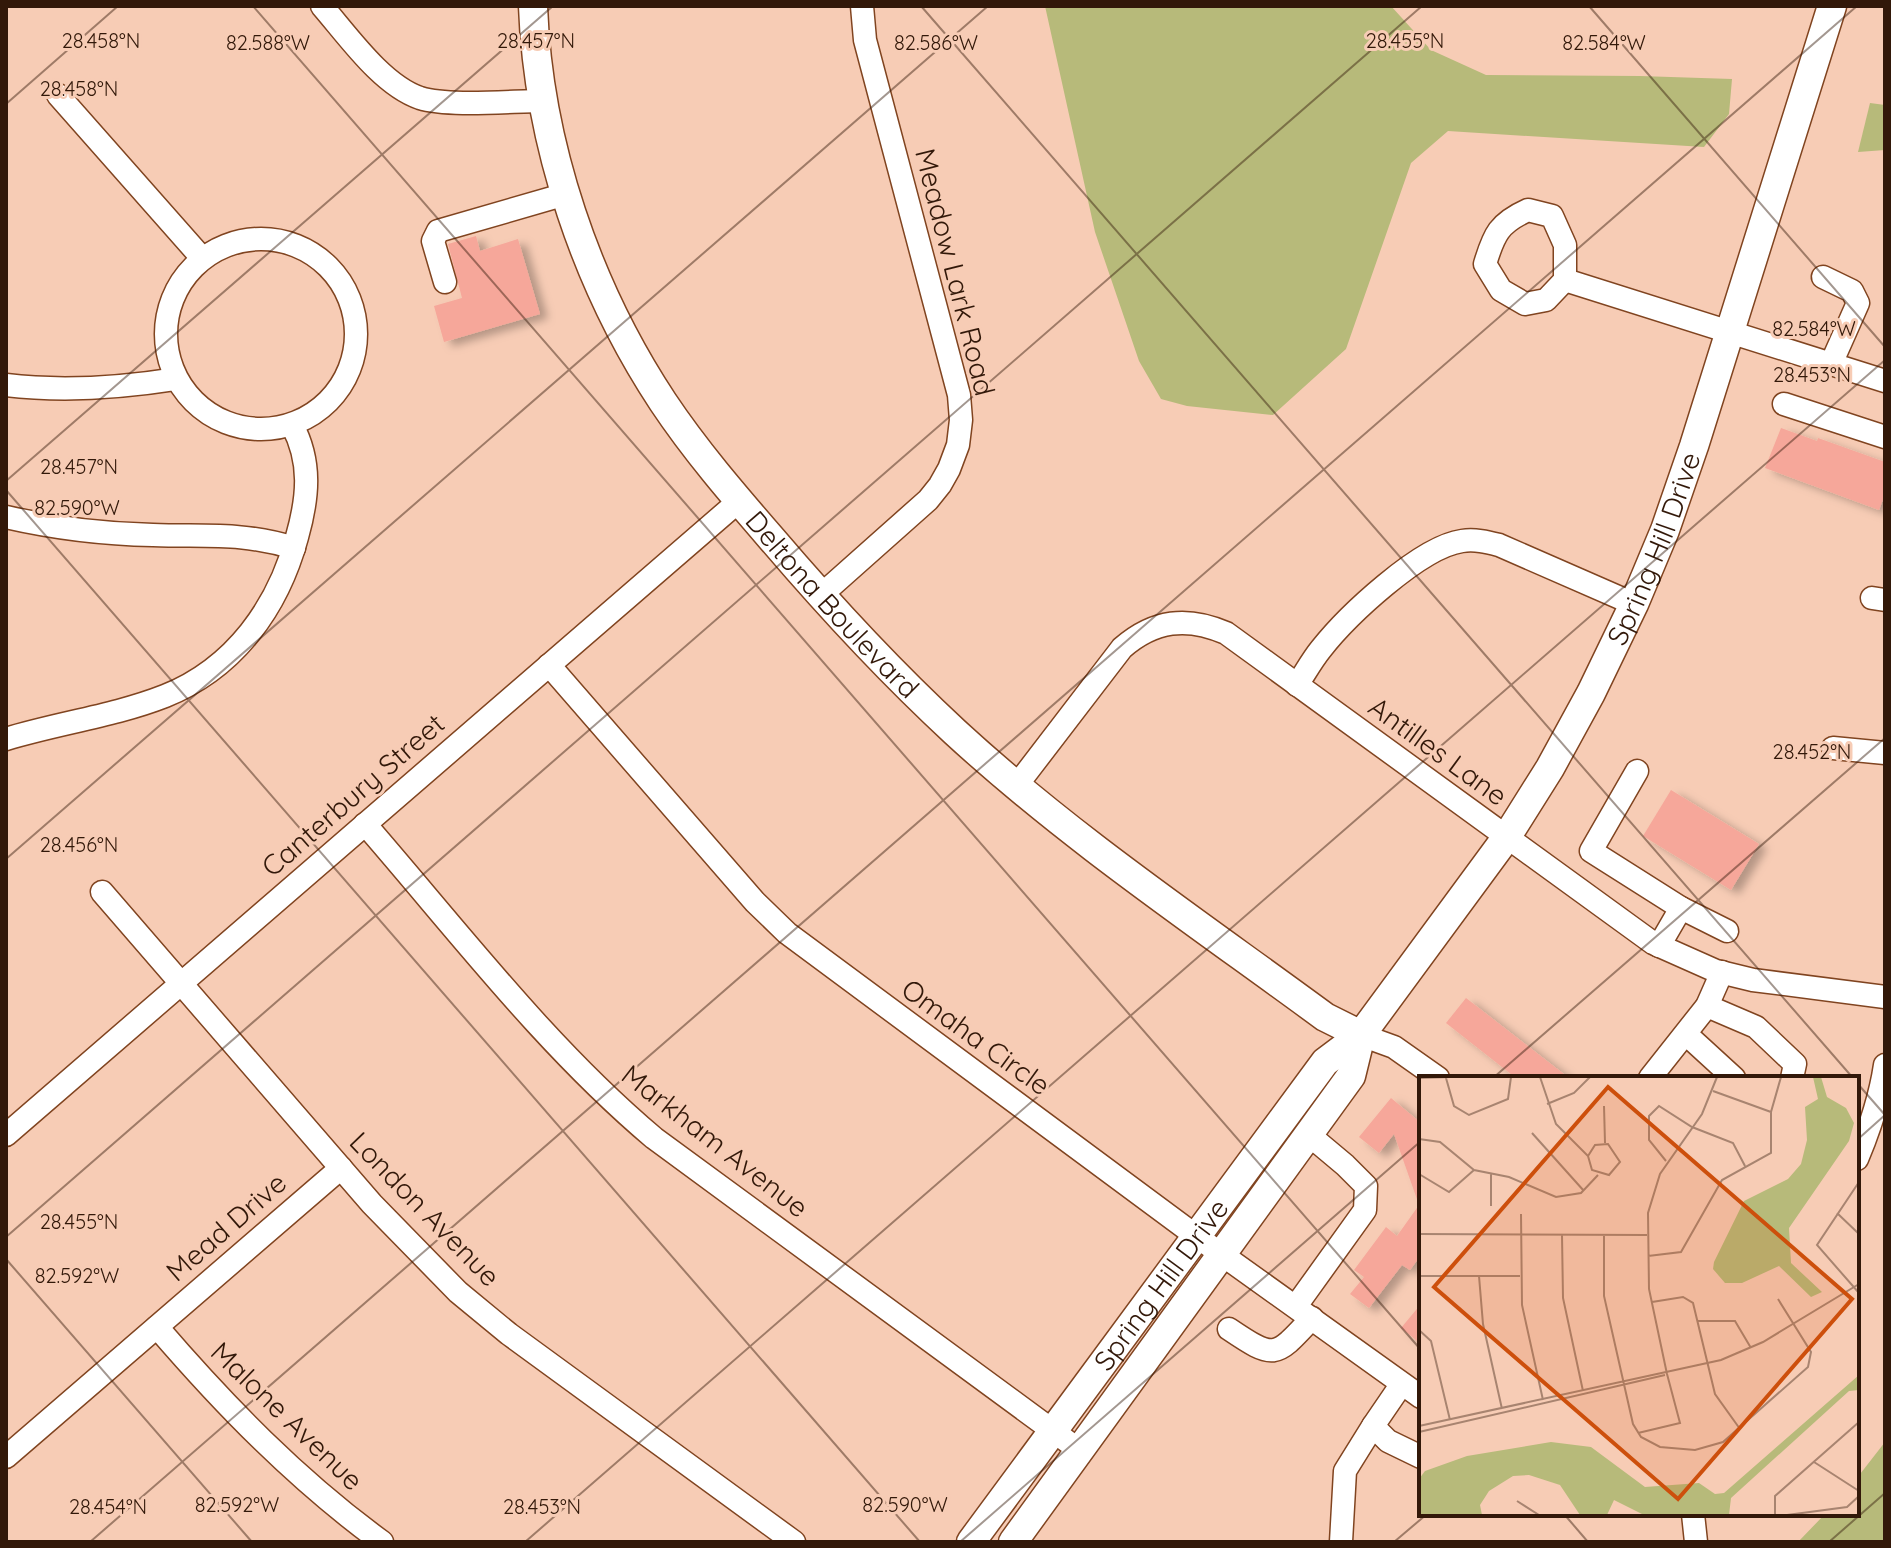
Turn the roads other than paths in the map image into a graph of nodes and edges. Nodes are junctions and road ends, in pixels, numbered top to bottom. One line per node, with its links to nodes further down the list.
1 (322, 6): 6 (street)
2 (533, 6): 6 (main road, Deltona Boulevard)
3 (862, 6): 23 (street, Meadow Lark Road)
4 (1832, 6): 12 (main road, Spring Hill Drive)
5 (58, 95): 8 (street)
6 (544, 101): 7 (main road, Deltona Boulevard)
7 (566, 194): 11 (street); 20 (main road, Deltona Boulevard)
8 (202, 258): 14 (street); 18 (street)
9 (1823, 277): 13 (street)
10 (1565, 280): 12 (street)
11 (445, 282)
12 (1730, 332): 13 (street); 24 (main road, Spring Hill Drive)
13 (1831, 364): 15 (street)
14 (176, 379): 16 (street); 18 (street)
15 (1885, 381)
16 (6, 385)
17 (1784, 404): 19 (street)
18 (292, 425): 22 (street)
19 (1885, 437)
20 (739, 501): 23 (main road, Deltona Boulevard); 25 (street, Canterbury Street)
21 (6, 517): 22 (street)
22 (294, 548): 27 (street)
23 (820, 596): 31 (main road, Deltona Boulevard)
24 (1634, 604): 26 (street); 33 (main road, Spring Hill Drive)
25 (549, 665): 32 (street, Canterbury Street); 54 (street, Omaha Circle)
26 (1297, 685): 31 (street, Antilles Lane); 33 (street, Antilles Lane)
27 (6, 739)
28 (1833, 748): 29 (street)
29 (1885, 753)
30 (1637, 771): 35 (street)
31 (1017, 785): 42 (main road, Deltona Boulevard)
32 (365, 824): 39 (street, Canterbury Street); 62 (street, Markham Avenue)
33 (1506, 838): 37 (street, Antilles Lane); 42 (main road, Spring Hill Drive)
34 (102, 892): 39 (street, London Avenue)
35 (1681, 908): 36 (street); 37 (street)
36 (1727, 931)
37 (1659, 946): 38 (street, Antilles Lane)
38 (1722, 972): 40 (street, Antilles Lane); 41 (street)
39 (181, 984): 51 (street, Canterbury Street); 53 (street, London Avenue)
40 (1885, 997)
41 (1707, 1006): 43 (street); 48 (street)
42 (1361, 1035): 45 (street); 50 (main road, Spring Hill Drive); 54 (main road, Spring Hill Drive)
43 (1687, 1035): 46 (street); 47 (street)
44 (1885, 1065): 49 (street)
45 (1435, 1076)
46 (1652, 1076)
47 (1732, 1076)
48 (1792, 1076)
49 (1881, 1108): 52 (street)
50 (1308, 1134): 55 (main road, Spring Hill Drive); 56 (street)
51 (6, 1135)
52 (1859, 1155)
53 (341, 1168): 57 (street, Mead Drive); 68 (street, London Avenue)
54 (1196, 1236): 55 (street, Omaha Circle); 62 (main road, Spring Hill Drive)
55 (1223, 1253): 56 (street, Omaha Circle); 63 (main road, Spring Hill Drive)
56 (1304, 1312): 58 (street); 59 (street, Omaha Circle)
57 (157, 1327): 65 (street, Mead Drive); 67 (street, Malone Avenue)
58 (1229, 1329)
59 (1401, 1385): 60 (street, Omaha Circle); 61 (street)
60 (1419, 1396)
61 (1373, 1426): 64 (street); 71 (street)
62 (1052, 1431): 63 (street, Markham Avenue); 69 (main road, Spring Hill Drive)
63 (1079, 1450): 70 (main road, Spring Hill Drive)
64 (1419, 1456)
65 (6, 1457)
66 (1693, 1516): 72 (street)
67 (382, 1542)
68 (794, 1542)
69 (971, 1542)
70 (1013, 1542)
71 (1341, 1542)
72 (1696, 1542)

